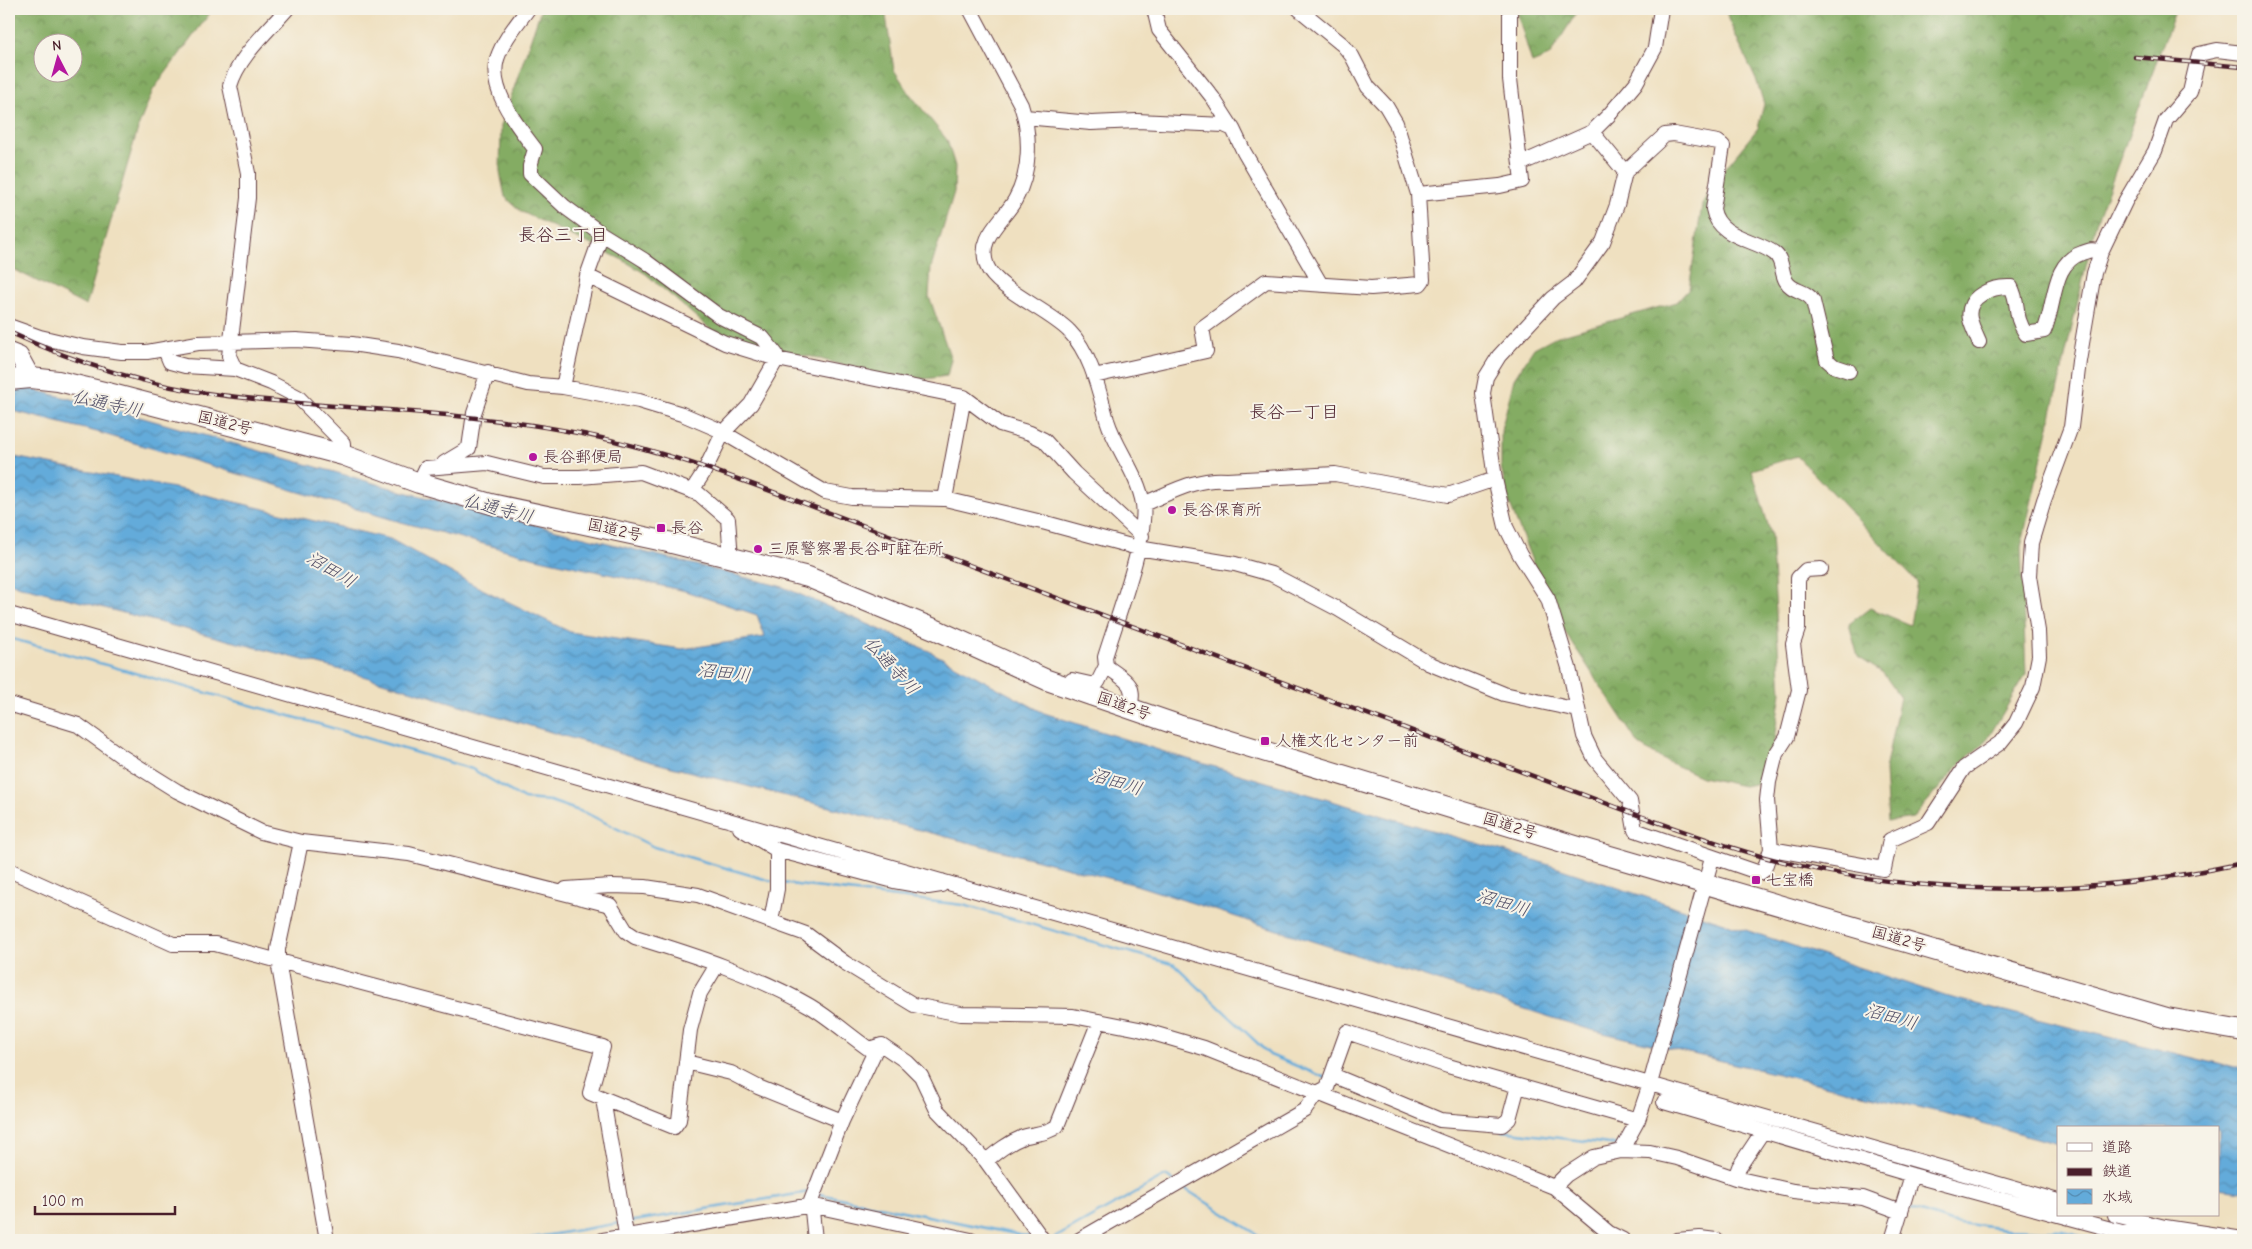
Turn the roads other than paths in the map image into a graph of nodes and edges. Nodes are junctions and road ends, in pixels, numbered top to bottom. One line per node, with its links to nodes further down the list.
1 (287, 9): 20 (street)
2 (528, 9): 15 (street)
3 (970, 9): 9 (street)
4 (1154, 9): 10 (street)
5 (1300, 9): 14 (street)
6 (1510, 9): 12 (street)
7 (1661, 9): 11 (street)
8 (2243, 53): 16 (street)
9 (1025, 117): 10 (street); 28 (street)
10 (1232, 129): 18 (street)
11 (1592, 132): 12 (street); 13 (street)
12 (1520, 164): 14 (street)
13 (1626, 172): 26 (street); 35 (street)
14 (1418, 194): 18 (street)
15 (602, 234): 17 (street); 24 (street)
16 (2101, 252): 21 (street); 53 (street)
17 (587, 276): 24 (street); 30 (street)
18 (1320, 283): 28 (street)
19 (9, 326): 22 (street)
20 (231, 342): 22 (street); 25 (street); 27 (street)
21 (1979, 342)
22 (165, 350): 25 (street)
23 (9, 352): 29 (main road)
24 (776, 358): 31 (street); 32 (street)
25 (235, 369): 33 (street)
26 (1849, 371)
27 (488, 372): 30 (street); 34 (street)
28 (1094, 376): 41 (street)
29 (19, 378): 33 (highway, 国道2号)
30 (563, 387): 32 (street)
31 (964, 397): 39 (street); 42 (street)
32 (723, 433): 38 (street); 39 (street)
33 (343, 455): 37 (highway, 国道2号)
34 (436, 467): 36 (street); 37 (street)
35 (1495, 480): 41 (street); 50 (street)
36 (668, 481): 38 (street); 40 (street)
37 (420, 482): 43 (highway, 国道2号)
38 (695, 486): 40 (street)
39 (945, 499): 42 (street)
40 (710, 502): 43 (street)
41 (1143, 504): 42 (street)
42 (1140, 542): 47 (street); 50 (street)
43 (731, 558): 46 (highway, 国道2号)
44 (1821, 569): 53 (street)
45 (9, 614): 51 (street)
46 (1017, 666): 47 (street); 49 (highway, 国道2号)
47 (1106, 666): 49 (street)
48 (9, 704): 52 (street)
49 (1130, 708): 58 (highway, 国道2号)
50 (1578, 710): 55 (street)
51 (736, 822): 54 (street); 57 (street)
52 (302, 842): 59 (street); 61 (street)
53 (1771, 849): 55 (street)
54 (777, 850): 57 (street); 60 (street)
55 (1712, 858): 58 (street)
56 (9, 870): 61 (street)
57 (942, 880): 68 (street)
58 (1704, 889): 64 (highway, 国道2号); 68 (street)
59 (561, 892): 60 (street); 62 (street)
60 (771, 921): 63 (street)
61 (278, 961): 71 (street); 90 (street)
62 (717, 964): 65 (street); 66 (street)
63 (1099, 1021): 70 (street); 77 (street)
64 (2243, 1031)
65 (876, 1048): 74 (street); 77 (street)
66 (686, 1062): 71 (street); 74 (street)
67 (1332, 1074): 69 (street); 69 (street); 70 (street)
68 (1650, 1081): 73 (street); 81 (street)
69 (1518, 1086): 73 (street)
70 (1322, 1090): 80 (street); 95 (street)
71 (603, 1100): 88 (street)
72 (1664, 1102): 75 (street)
73 (1638, 1120): 76 (street)
74 (842, 1121): 82 (street)
75 (1764, 1131): 78 (street); 79 (street)
76 (1621, 1152): 79 (street); 80 (street)
77 (986, 1161): 94 (street)
78 (1912, 1175): 83 (street); 84 (street)
79 (1735, 1178): 83 (street)
80 (1554, 1187): 96 (street)
81 (2057, 1200)
82 (810, 1204): 88 (street); 92 (street); 93 (street)
83 (1901, 1212): 99 (street)
84 (2057, 1214)
85 (2063, 1216): 87 (street)
86 (2119, 1216): 89 (street)
87 (2163, 1232)
88 (627, 1238): 91 (street)
89 (2243, 1239)
90 (326, 1240)
91 (603, 1240)
92 (815, 1240)
93 (970, 1240)
94 (1043, 1240)
95 (1079, 1240)
96 (1623, 1240)
97 (1677, 1240): 98 (street)
98 (1716, 1240)
99 (1892, 1240)

